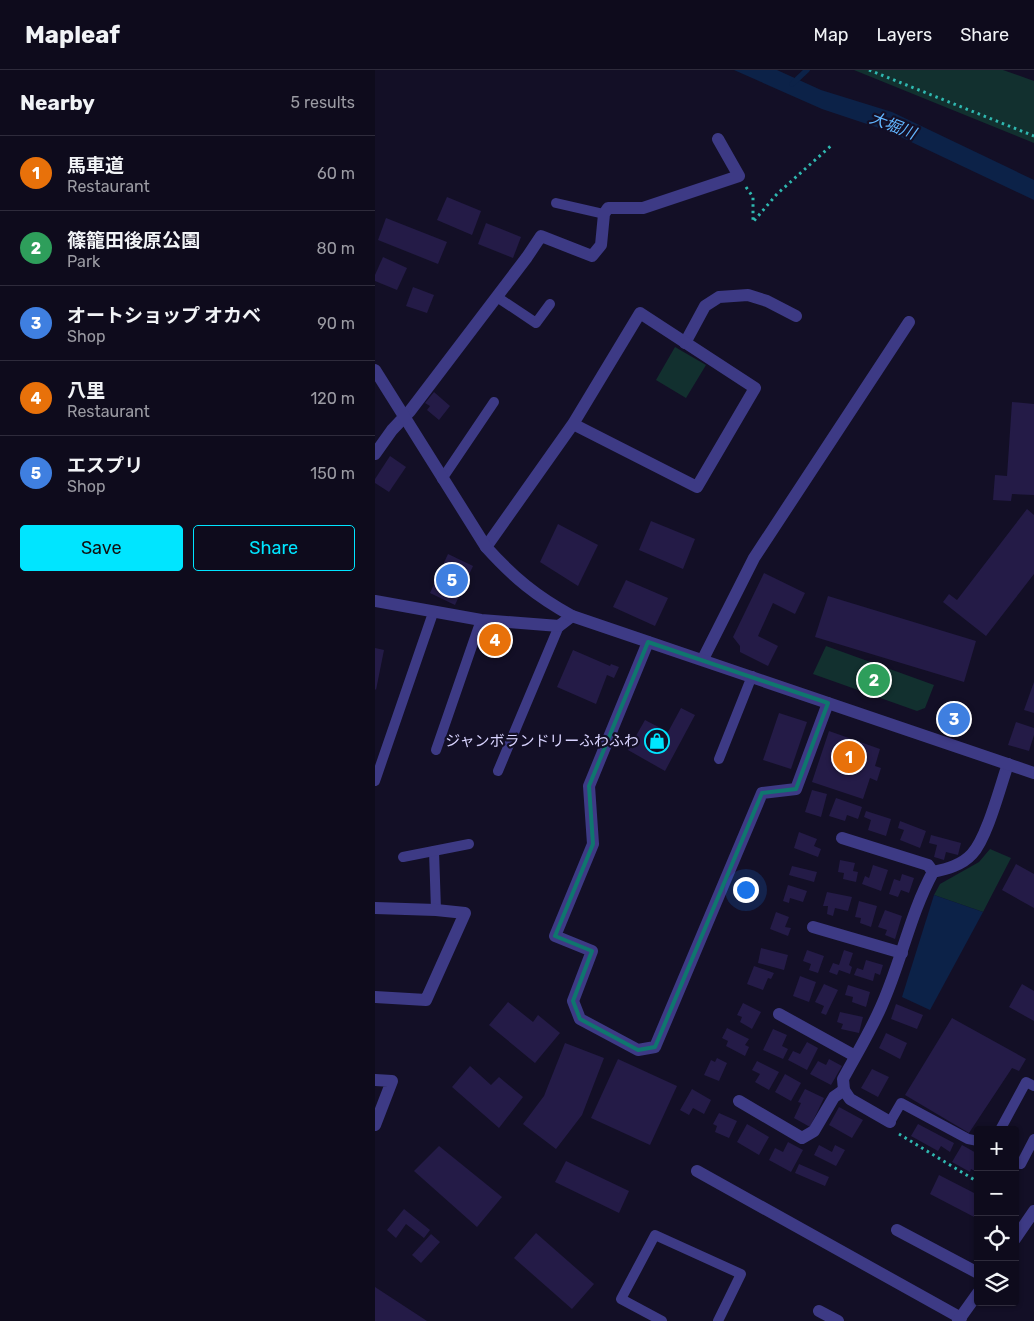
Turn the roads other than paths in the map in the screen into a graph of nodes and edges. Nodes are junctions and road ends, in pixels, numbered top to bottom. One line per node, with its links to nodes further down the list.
1 (718, 139): 3 (street)
2 (556, 203): 3 (lane)
3 (605, 214): 4 (street)
4 (497, 297): 5 (lane); 11 (street)
5 (550, 304)
6 (796, 316): 8 (street)
7 (909, 322): 22 (street)
8 (685, 343): 12 (street); 12 (street)
9 (375, 370): 11 (street)
10 (494, 402): 14 (lane)
11 (404, 417): 13 (street); 14 (street)
12 (573, 424): 15 (street)
13 (375, 454)
14 (442, 479): 15 (street)
15 (486, 546): 18 (street)
16 (375, 601): 17 (street)
17 (433, 612): 19 (street); 30 (lane)
18 (572, 616): 20 (street); 21 (street)
19 (481, 620): 20 (street); 25 (lane)
20 (559, 626): 28 (lane)
21 (648, 642): 22 (street); 24 (street)
22 (703, 660): 23 (street)
23 (752, 676): 24 (street); 26 (lane)
24 (828, 703): 27 (street)
25 (436, 750)
26 (719, 759)
27 (1007, 764): 29 (street); 35 (street)
28 (498, 771)
29 (1034, 773)
30 (375, 781)
31 (842, 838): 35 (street)
32 (469, 844): 33 (lane)
33 (434, 851): 34 (lane); 37 (lane)
34 (403, 857)
35 (933, 872): 39 (street)
36 (375, 908): 37 (street)
37 (436, 910): 40 (street)
38 (813, 927): 39 (street)
39 (902, 953): 42 (street)
40 (375, 997)
41 (779, 1014): 42 (street)
42 (855, 1056): 45 (street)
43 (375, 1080): 48 (street)
44 (1034, 1086): 49 (lane)
45 (844, 1090): 46 (street); 47 (street)
46 (739, 1101)
47 (890, 1122): 51 (lane)
48 (375, 1125)
49 (1002, 1126)
50 (1034, 1139): 52 (lane)
51 (974, 1140)
52 (1019, 1163)
53 (697, 1171): 60 (street)
54 (1034, 1211): 56 (street)
55 (897, 1230): 57 (street)
56 (1019, 1232)
57 (974, 1271)
58 (974, 1298): 60 (street)
59 (819, 1311): 63 (street)
60 (959, 1319)
61 (662, 1321): 62 (lane)
62 (718, 1321)
63 (838, 1321)

